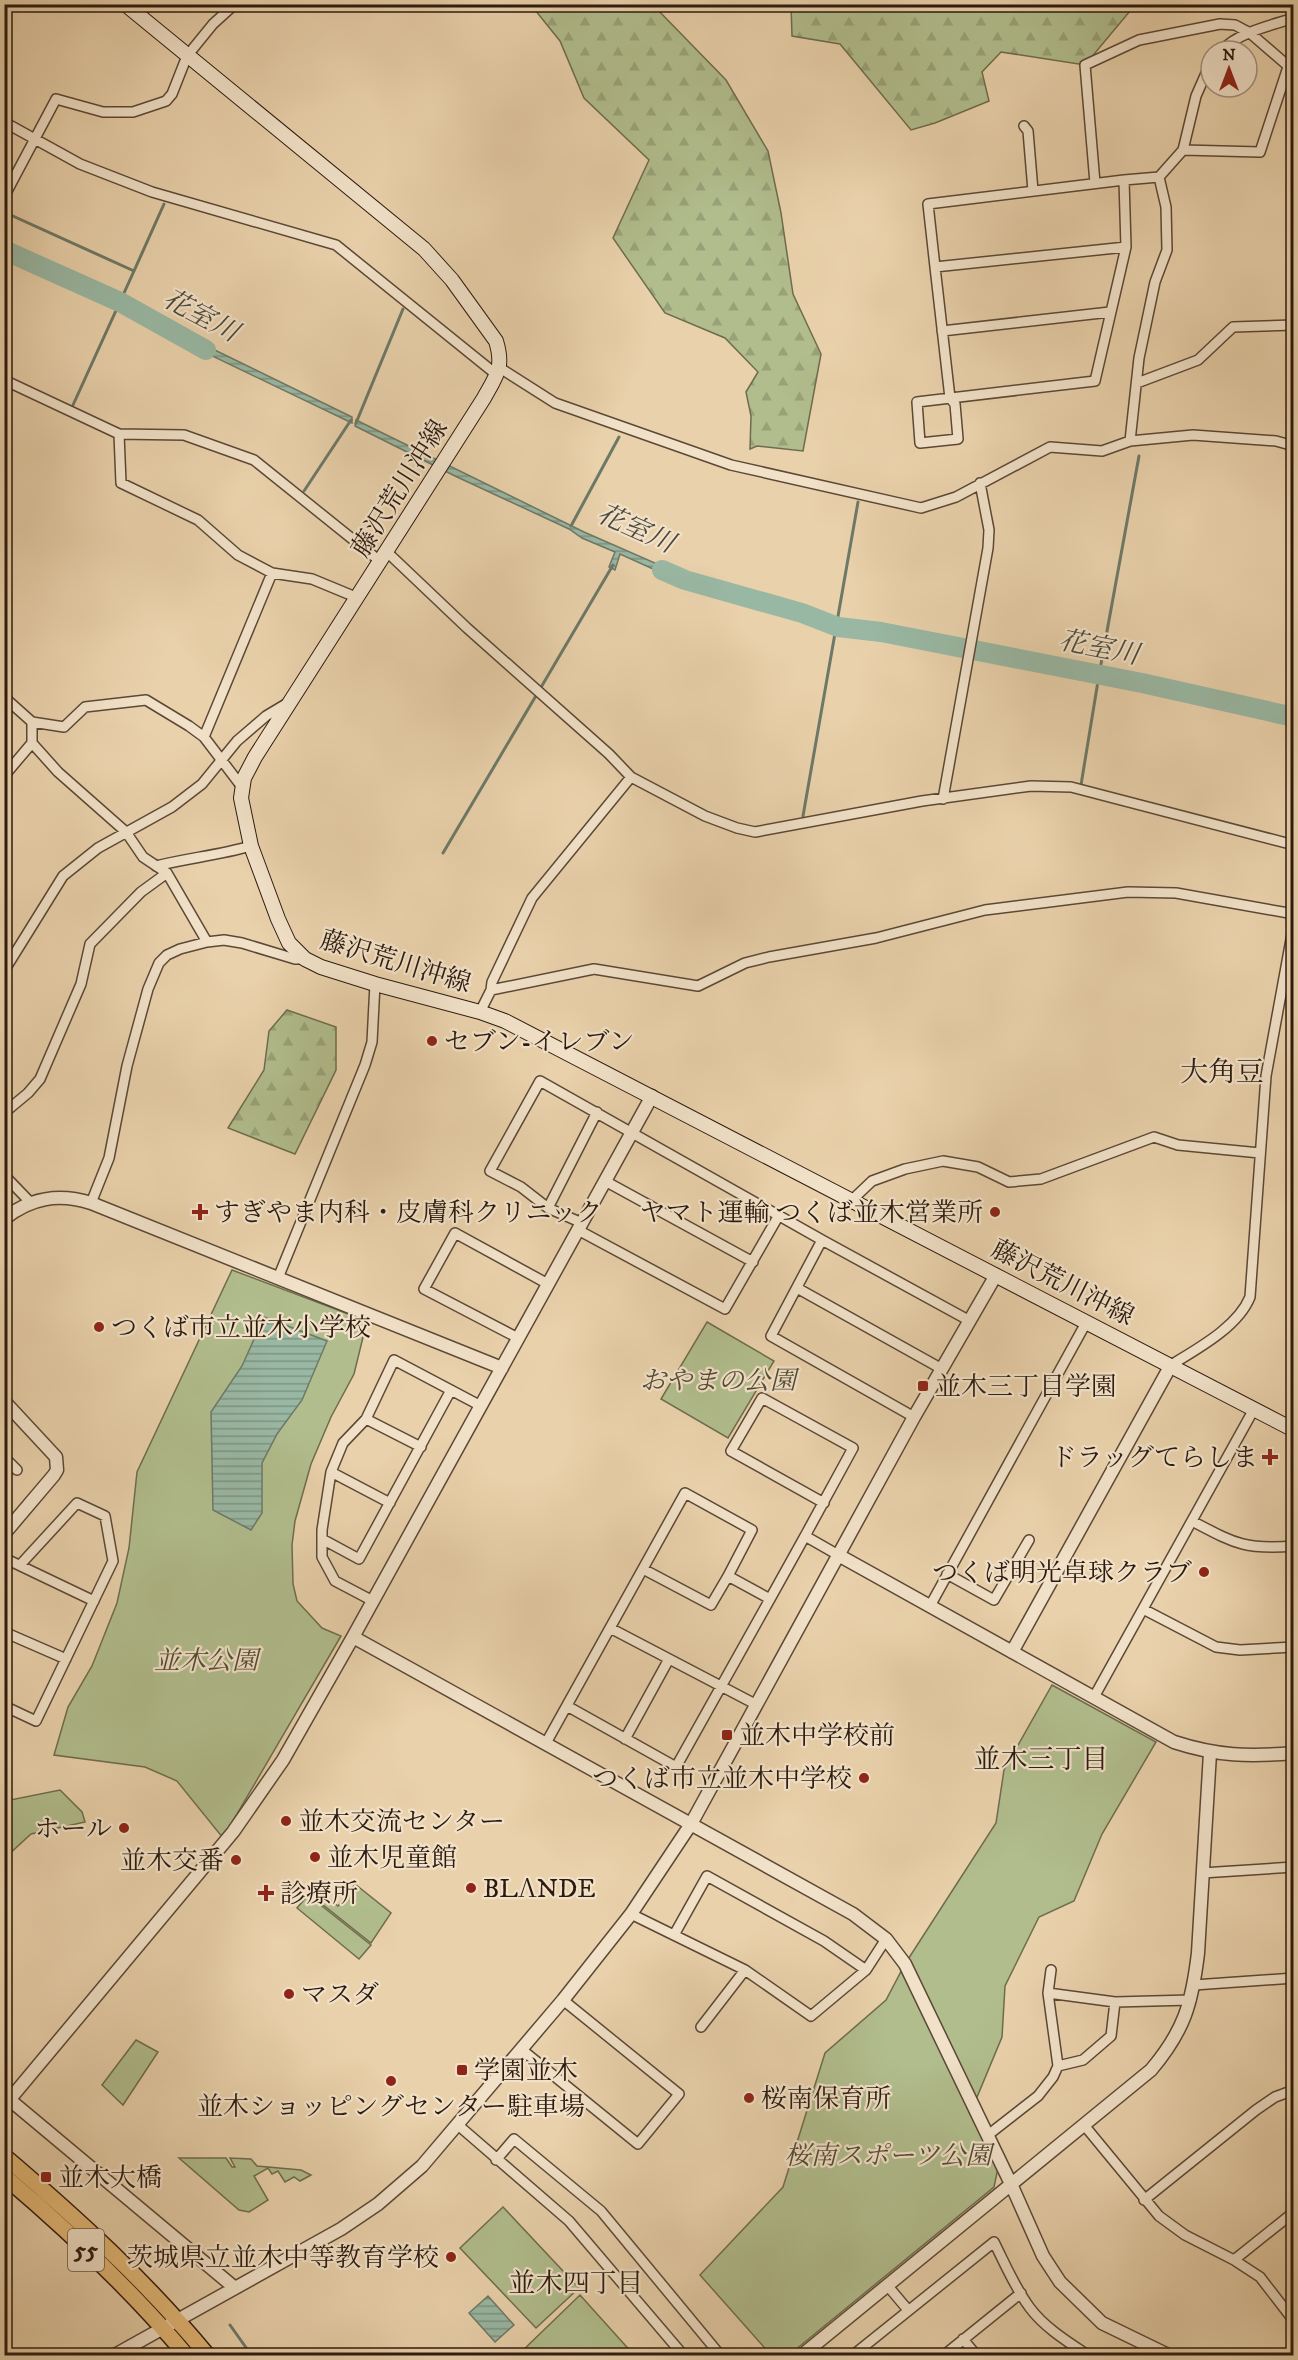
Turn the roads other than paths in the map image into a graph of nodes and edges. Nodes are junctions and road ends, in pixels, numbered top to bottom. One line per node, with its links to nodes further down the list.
1 (125, 4): 6 (main road)
2 (236, 4): 6 (street)
3 (1293, 18): 4 (street)
4 (1250, 33): 5 (street); 7 (street); 15 (street)
5 (1237, 39)
6 (187, 56): 11 (street); 23 (main road)
7 (1291, 69): 12 (street)
8 (1199, 89): 12 (street)
9 (4, 122): 11 (street)
10 (1024, 126): 16 (street)
11 (36, 140): 17 (street); 23 (street)
12 (1183, 150): 13 (street)
13 (1159, 177): 14 (street); 25 (street)
14 (1124, 180): 15 (street); 18 (street)
15 (1095, 183): 16 (street)
16 (1033, 191): 19 (street)
17 (4, 197)
18 (1126, 246): 19 (street); 20 (street)
19 (935, 267): 22 (street)
20 (1110, 312): 22 (street); 26 (street)
21 (1293, 325): 25 (street)
22 (942, 331): 26 (street)
23 (498, 372): 30 (street); 31 (main road, 藤沢荒川沖線)
24 (4, 380): 27 (street)
25 (1137, 383): 28 (street)
26 (950, 398): 26 (street)
27 (119, 434): 31 (street); 32 (street)
28 (1130, 441): 29 (street); 30 (street)
29 (1293, 446)
30 (980, 483): 43 (street)
31 (384, 557): 33 (main road, 藤沢荒川沖線); 41 (street)
32 (272, 573): 33 (street); 37 (street)
33 (358, 598): 35 (main road, 藤沢荒川沖線)
34 (4, 697): 36 (street)
35 (288, 703): 39 (street); 42 (main road, 藤沢荒川沖線)
36 (32, 722): 37 (street); 38 (street)
37 (204, 737): 39 (street)
38 (32, 742): 40 (street); 44 (street)
39 (222, 759): 42 (street); 44 (street)
40 (4, 776)
41 (631, 777): 43 (street); 55 (street)
42 (242, 787): 46 (main road, 藤沢荒川沖線)
43 (943, 799): 45 (street)
44 (126, 832): 47 (street); 53 (street)
45 (1293, 845)
46 (251, 846): 47 (street); 52 (main road, 藤沢荒川沖線)
47 (156, 866): 48 (street)
48 (166, 873): 51 (street); 59 (street)
49 (1293, 914): 55 (street)
50 (1293, 923): 61 (street)
51 (207, 942): 52 (street); 66 (street)
52 (305, 959): 54 (main road, 藤沢荒川沖線)
53 (4, 971)
54 (375, 984): 56 (main road, 藤沢荒川沖線); 74 (street)
55 (491, 990): 56 (street)
56 (480, 1012): 57 (main road, 藤沢荒川沖線)
57 (652, 1096): 60 (street); 64 (main road, 藤沢荒川沖線)
58 (597, 1112): 60 (street); 67 (street); 67 (street)
59 (4, 1113)
60 (632, 1132): 63 (street); 68 (street)
61 (1260, 1153): 64 (street); 80 (street)
62 (4, 1175): 65 (street)
63 (605, 1181): 70 (street); 72 (street)
64 (852, 1200): 73 (main road, 藤沢荒川沖線)
65 (31, 1203): 66 (street); 69 (street)
66 (92, 1203): 74 (street)
67 (548, 1208): 70 (street)
68 (779, 1215): 71 (street); 72 (street)
69 (4, 1219)
70 (580, 1227): 72 (street); 75 (street)
71 (822, 1240): 76 (street); 77 (street)
72 (753, 1262)
73 (996, 1275): 77 (street); 78 (main road, 藤沢荒川沖線)
74 (278, 1278): 81 (street)
75 (548, 1284): 79 (street); 79 (street)
76 (797, 1288): 82 (street); 87 (street)
77 (970, 1321): 82 (street)
78 (1087, 1321): 80 (main road, 藤沢荒川沖線); 106 (street)
79 (518, 1338): 81 (street)
80 (1171, 1365): 86 (main road, 藤沢荒川沖線); 117 (street)
81 (502, 1368): 85 (street)
82 (942, 1369): 87 (street)
83 (451, 1390): 85 (street); 88 (street); 90 (street)
84 (4, 1401): 97 (street)
85 (481, 1406): 110 (street)
86 (1254, 1409): 89 (main road, 藤沢荒川沖線); 96 (street)
87 (914, 1417): 102 (street)
88 (366, 1419): 90 (street); 93 (street)
89 (1293, 1430)
90 (421, 1447): 94 (street)
91 (4, 1457): 92 (street)
92 (17, 1470)
93 (331, 1472): 94 (street); 99 (street)
94 (390, 1503): 99 (street)
95 (824, 1503): 95 (street); 98 (street)
96 (1192, 1521): 101 (street); 112 (street)
97 (4, 1534)
98 (805, 1536): 102 (street); 108 (street)
99 (322, 1539): 110 (street)
100 (1029, 1540): 106 (street)
101 (1293, 1546)
102 (840, 1556): 111 (street); 122 (street)
103 (4, 1558): 104 (street)
104 (21, 1565): 109 (street); 109 (street)
105 (643, 1569): 107 (street); 107 (street); 113 (street)
106 (947, 1574): 111 (street)
107 (728, 1576): 108 (street)
108 (770, 1599): 120 (street)
109 (94, 1601): 118 (street)
110 (373, 1601): 115 (street)
111 (930, 1606): 117 (street)
112 (1143, 1609): 116 (street); 121 (street)
113 (610, 1628): 119 (street); 124 (street)
114 (4, 1632): 118 (street)
115 (353, 1637): 126 (street); 148 (street)
116 (1293, 1647)
117 (1012, 1652): 121 (street)
118 (66, 1659): 123 (street)
119 (669, 1659): 120 (street); 125 (street)
120 (721, 1687): 122 (street); 125 (street)
121 (1095, 1697): 127 (street)
122 (757, 1705): 129 (street)
123 (4, 1706)
124 (567, 1706): 125 (street); 126 (street)
125 (625, 1738)
126 (546, 1743): 129 (street)
127 (1210, 1753): 128 (street); 131 (street)
128 (1293, 1753)
129 (690, 1824): 132 (street); 134 (street)
130 (1293, 1867): 131 (street)
131 (1202, 1873): 139 (street)
132 (631, 1914): 133 (street); 141 (street)
133 (674, 1935): 135 (street); 136 (street)
134 (886, 1939): 136 (street); 151 (street)
135 (745, 1970): 136 (street); 144 (street)
136 (866, 1970)
137 (1051, 1970): 140 (street)
138 (1293, 1978): 139 (street)
139 (1194, 1985): 142 (street)
140 (1048, 1993): 143 (street); 146 (street)
141 (562, 2000): 145 (street); 145 (street)
142 (1191, 2000): 143 (street); 149 (street)
143 (1115, 2002): 146 (street)
144 (701, 2027)
145 (521, 2049): 150 (street)
146 (1058, 2066): 151 (street)
147 (1293, 2090): 156 (street)
148 (7, 2097): 160 (street)
149 (1084, 2125): 155 (street); 156 (street)
150 (458, 2126): 153 (street); 160 (street)
151 (988, 2135): 155 (street)
152 (4, 2156): 163 (main road, 55)
153 (496, 2160): 170 (street); 171 (street)
154 (4, 2176): 165 (main road, 55)
155 (1011, 2184): 159 (street); 177 (street)
156 (1144, 2200): 158 (street)
157 (1293, 2212): 158 (street)
158 (1234, 2260): 164 (street)
159 (887, 2285): 162 (street); 172 (street)
160 (235, 2288): 163 (street)
161 (1021, 2293): 162 (street); 166 (street); 176 (street)
162 (908, 2310): 173 (street)
163 (178, 2320): 165 (street); 169 (main road, 55)
164 (1293, 2321)
165 (164, 2328): 167 (street); 168 (main road, 55)
166 (963, 2339): 174 (street); 175 (street)
167 (113, 2355)
168 (187, 2355)
169 (208, 2355)
170 (684, 2355)
171 (721, 2355)
172 (801, 2355)
173 (852, 2355)
174 (943, 2355)
175 (977, 2355)
176 (1089, 2355)
177 (1170, 2355)

